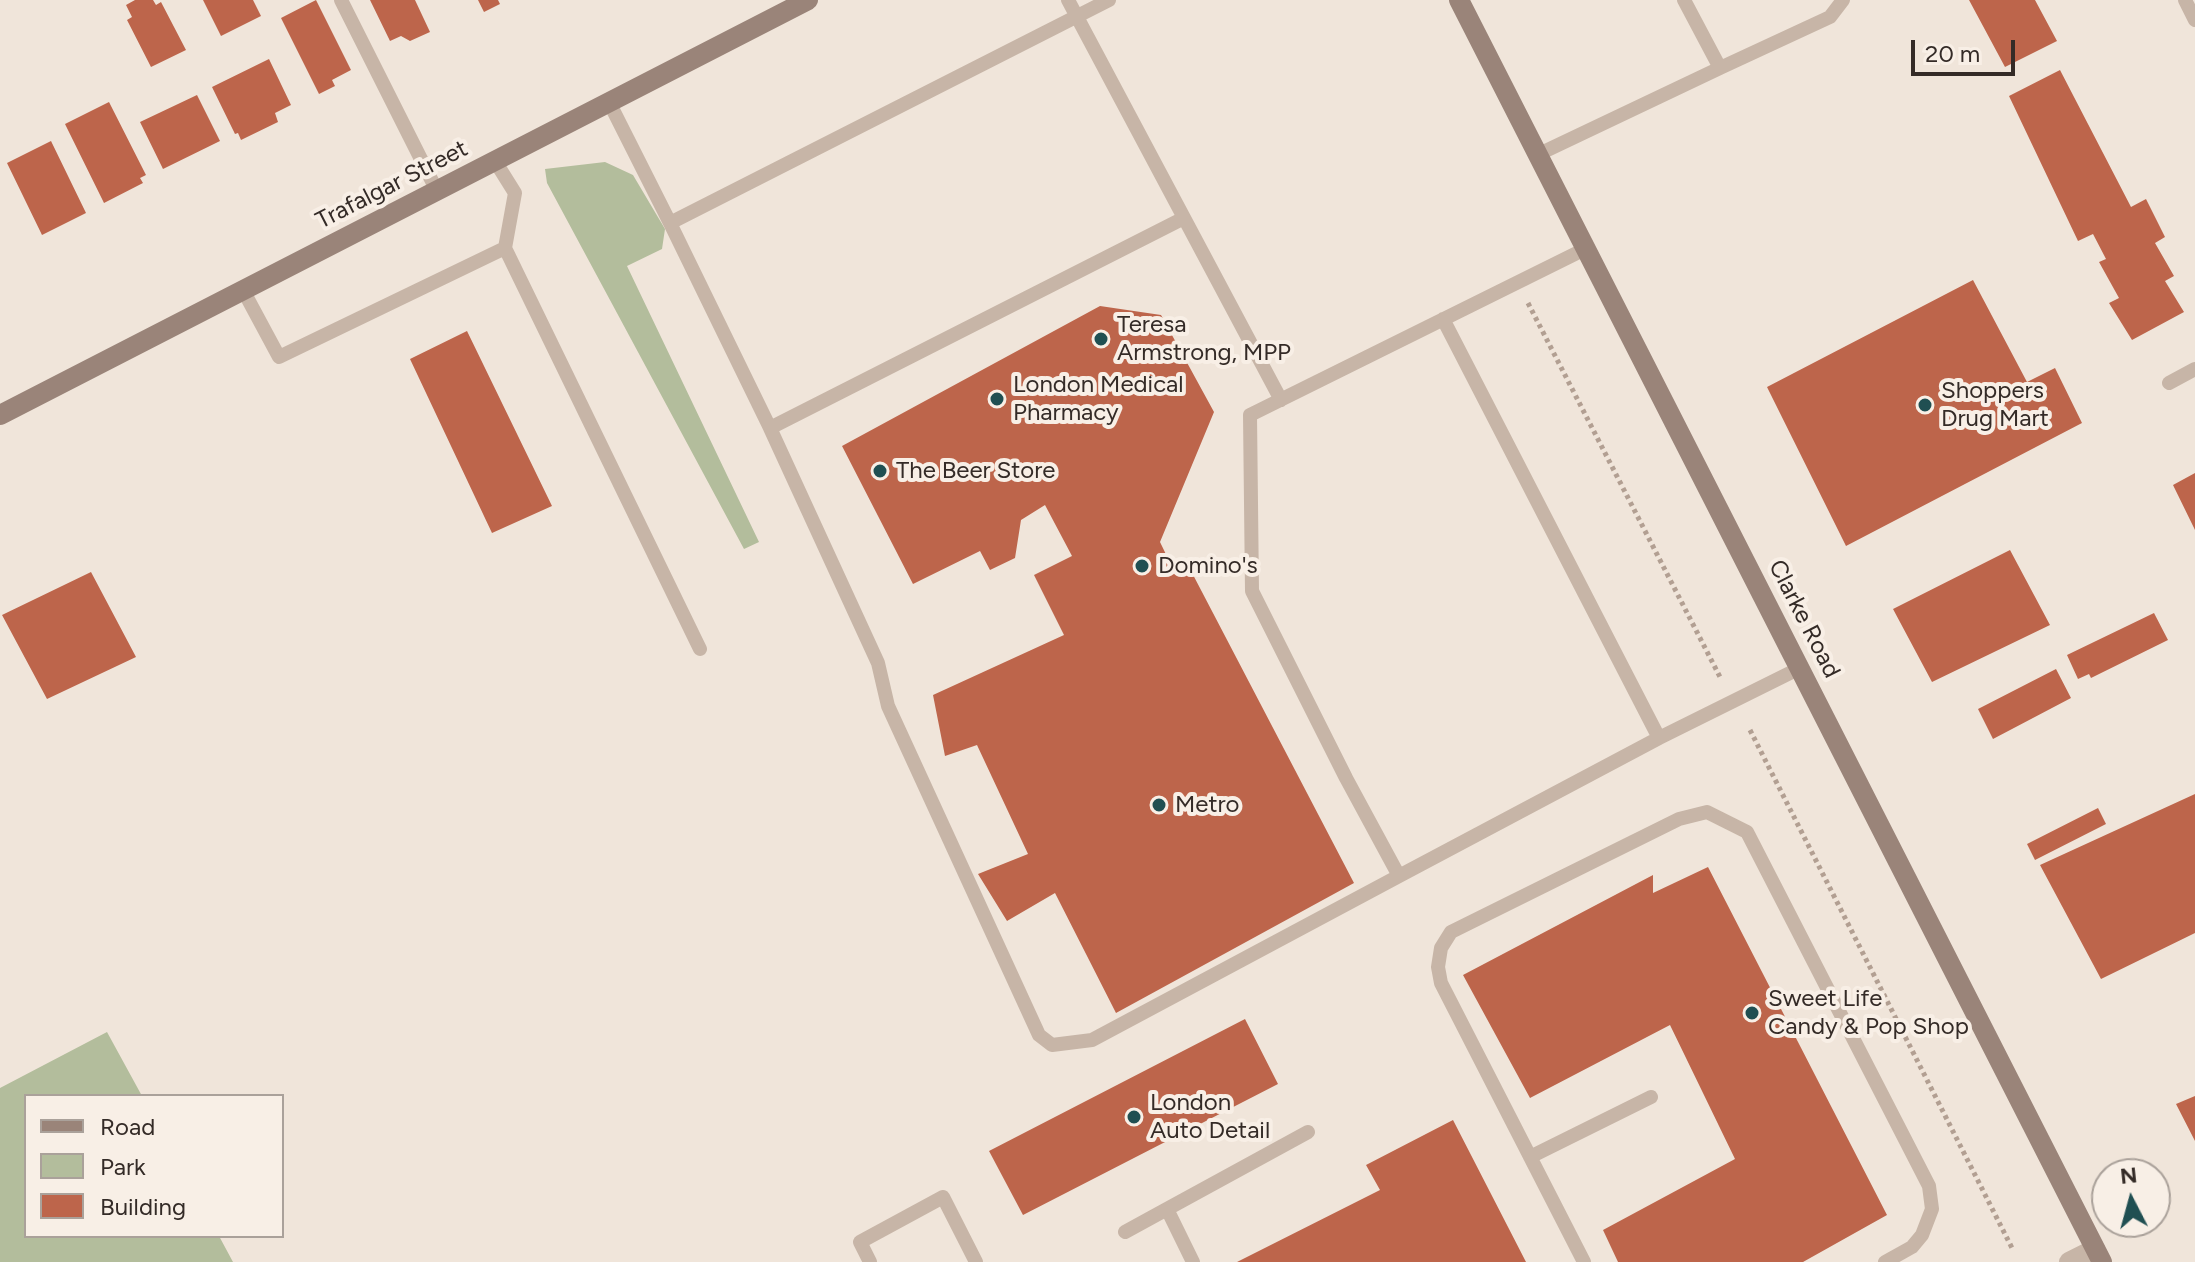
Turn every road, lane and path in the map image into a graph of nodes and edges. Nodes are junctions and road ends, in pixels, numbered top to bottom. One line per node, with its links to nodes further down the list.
1 (341, 0): 15 (lane)
2 (808, 0): 12 (main road, Trafalgar Street)
3 (1068, 0): 9 (lane)
4 (1109, 0): 9 (lane)
5 (1459, 0): 13 (main road, Clarke Road)
6 (1684, 0): 11 (lane)
7 (1843, 0): 11 (lane)
8 (2185, 0): 10 (lane)
9 (1078, 17): 16 (lane); 17 (lane)
10 (2195, 20)
11 (1720, 68): 13 (lane)
12 (609, 102): 14 (main road, Trafalgar Street); 17 (lane)
13 (1539, 154): 19 (main road, Clarke Road)
14 (495, 161): 15 (main road, Trafalgar Street); 18 (lane)
15 (437, 191): 20 (main road, Trafalgar Street)
16 (1184, 218): 25 (lane); 27 (lane)
17 (670, 223): 27 (lane)
18 (505, 248): 20 (lane); 28 (lane)
19 (1587, 248): 22 (lane); 29 (main road, Clarke Road)
20 (243, 290): 26 (main road, Trafalgar Street)
21 (1528, 303): 30 (path)
22 (1443, 319): 25 (lane); 32 (lane)
23 (2195, 369): 24 (lane)
24 (2169, 383)
25 (1281, 400): 33 (lane)
26 (0, 415)
27 (770, 428): 33 (lane)
28 (700, 649)
29 (1800, 668): 32 (lane); 40 (main road, Clarke Road)
30 (1720, 677)
31 (1750, 730): 39 (path)
32 (1659, 738): 33 (lane)
33 (1399, 876)
34 (1651, 1097): 36 (lane)
35 (1308, 1132): 37 (lane)
36 (1530, 1157): 44 (lane); 45 (lane)
37 (1167, 1209): 38 (lane); 43 (lane)
38 (1125, 1232)
39 (2012, 1248)
40 (2098, 1255): 46 (street)
41 (870, 1262): 42 (lane)
42 (976, 1262)
43 (1193, 1262)
44 (1584, 1262)
45 (1885, 1262)
46 (2069, 1262)

